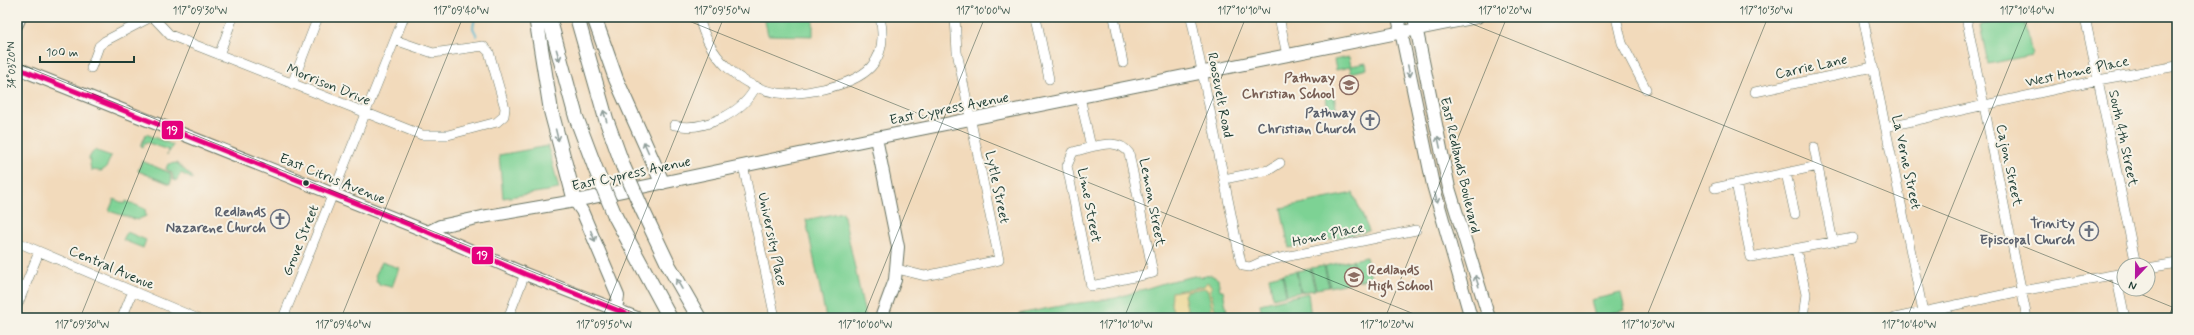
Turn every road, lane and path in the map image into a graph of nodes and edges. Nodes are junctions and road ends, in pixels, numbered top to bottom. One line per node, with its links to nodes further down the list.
1 (20, 17): 24 (main road)
2 (152, 17): 28 (street, Morrison Drive); 34 (street)
3 (233, 17): 28 (street)
4 (318, 17): 38 (street)
5 (404, 17): 27 (street, Grove Street)
6 (536, 17): 60 (highway, one-way to 60)
7 (549, 17): 89 (highway, one-way to 89, bridge)
8 (577, 17): 90 (highway, one-way to 8, bridge)
9 (594, 17): 56 (highway, one-way to 9)
10 (699, 17): 39 (street)
11 (880, 17): 39 (street)
12 (955, 17): 45 (street, Lytle Street)
13 (1036, 17): 36 (street)
14 (1114, 17): 30 (street)
15 (1191, 17): 35 (street, Roosevelt Road)
16 (1279, 17): 29 (street)
17 (1398, 17): 26 (main road)
18 (1414, 17): 25 (main road, East Redlands Boulevard)
19 (1477, 17): 25 (main road, East Cypress Avenue)
20 (1616, 17): 40 (street)
21 (1863, 17): 32 (street, La Verne Street)
22 (1966, 17): 43 (street, Cajon Street)
23 (2085, 17): 37 (street, South 4th Street)
24 (17, 24)
25 (1415, 29): 26 (main road, East Cypress Avenue); 94 (main road, East Redlands Boulevard, one-way to 25)
26 (1401, 32): 29 (main road, East Cypress Avenue); 93 (main road, one-way to 93)
27 (395, 40): 44 (street, Grove Street); 44 (street, Morrison Drive)
28 (219, 55): 38 (street, Morrison Drive)
29 (1287, 55): 35 (main road, East Cypress Avenue)
30 (1123, 63)
31 (2177, 66): 37 (street, West Home Place)
32 (1873, 67): 41 (street, Carrie Lane); 47 (street, La Verne Street)
33 (17, 68): 59 (main road, East Citrus Avenue)
34 (91, 68)
35 (1203, 72): 42 (main road, East Cypress Avenue); 55 (street, Roosevelt Road)
36 (1048, 79)
37 (2098, 80): 43 (street, West Home Place); 69 (street, South 4th Street)
38 (292, 84): 44 (street, Morrison Drive)
39 (756, 86): 46 (street)
40 (1646, 89)
41 (1755, 92)
42 (1080, 97): 45 (main road, East Cypress Avenue); 49 (street, Lime Street)
43 (1984, 106): 47 (street, West Home Place); 78 (street, Cajon Street)
44 (366, 114): 59 (street, Grove Street)
45 (970, 119): 48 (main road, East Cypress Avenue); 73 (street, Lytle Street)
46 (674, 125)
47 (1885, 126): 82 (street, La Verne Street)
48 (876, 138): 52 (main road, East Cypress Avenue); 73 (main road)
49 (1090, 147): 76 (street, Lime Street); 76 (street, Lemon Street)
50 (1814, 147): 53 (street)
51 (1280, 163): 55 (street)
52 (743, 165): 56 (main road, East Cypress Avenue); 91 (street, University Place)
53 (1818, 166): 54 (street); 66 (street)
54 (1786, 173): 57 (street); 61 (street)
55 (1224, 179): 72 (street, Roosevelt Road)
56 (662, 182): 60 (main road, East Cypress Avenue)
57 (1736, 184): 58 (street); 67 (street)
58 (1715, 188)
59 (334, 195): 63 (main road, East Citrus Avenue); 86 (street, Grove Street)
60 (575, 201): 63 (main road, East Cypress Avenue); 81 (main road, one-way to 81)
61 (1794, 214)
62 (1416, 230): 72 (street, Home Place)
63 (428, 232): 74 (main road, East Citrus Avenue)
64 (1853, 238): 66 (street)
65 (17, 242): 68 (street, Central Avenue)
66 (1833, 242): 67 (street)
67 (1796, 249): 95 (street)
68 (39, 252): 77 (street, Central Avenue); 80 (street)
69 (2134, 257)
70 (2177, 262): 71 (street)
71 (2156, 266)
72 (1246, 268)
73 (897, 269): 92 (main road)
74 (525, 274): 81 (main road, East Citrus Avenue); 87 (street)
75 (2116, 275): 78 (street)
76 (1091, 286)
77 (133, 291): 84 (street); 85 (street, Central Avenue)
78 (2021, 291): 82 (street); 97 (street, Cajon Street)
79 (2123, 297): 98 (street)
80 (17, 306)
81 (616, 310): 88 (main road, East Citrus Avenue)
82 (1923, 312): 83 (street)
83 (1912, 316): 96 (street)
84 (122, 318)
85 (196, 318)
86 (284, 318)
87 (508, 318)
88 (637, 318)
89 (670, 318)
90 (699, 318)
91 (775, 318)
92 (881, 318)
93 (1471, 318)
94 (1489, 318)
95 (1803, 318)
96 (1895, 318)
97 (2027, 318)
98 (2125, 318)

